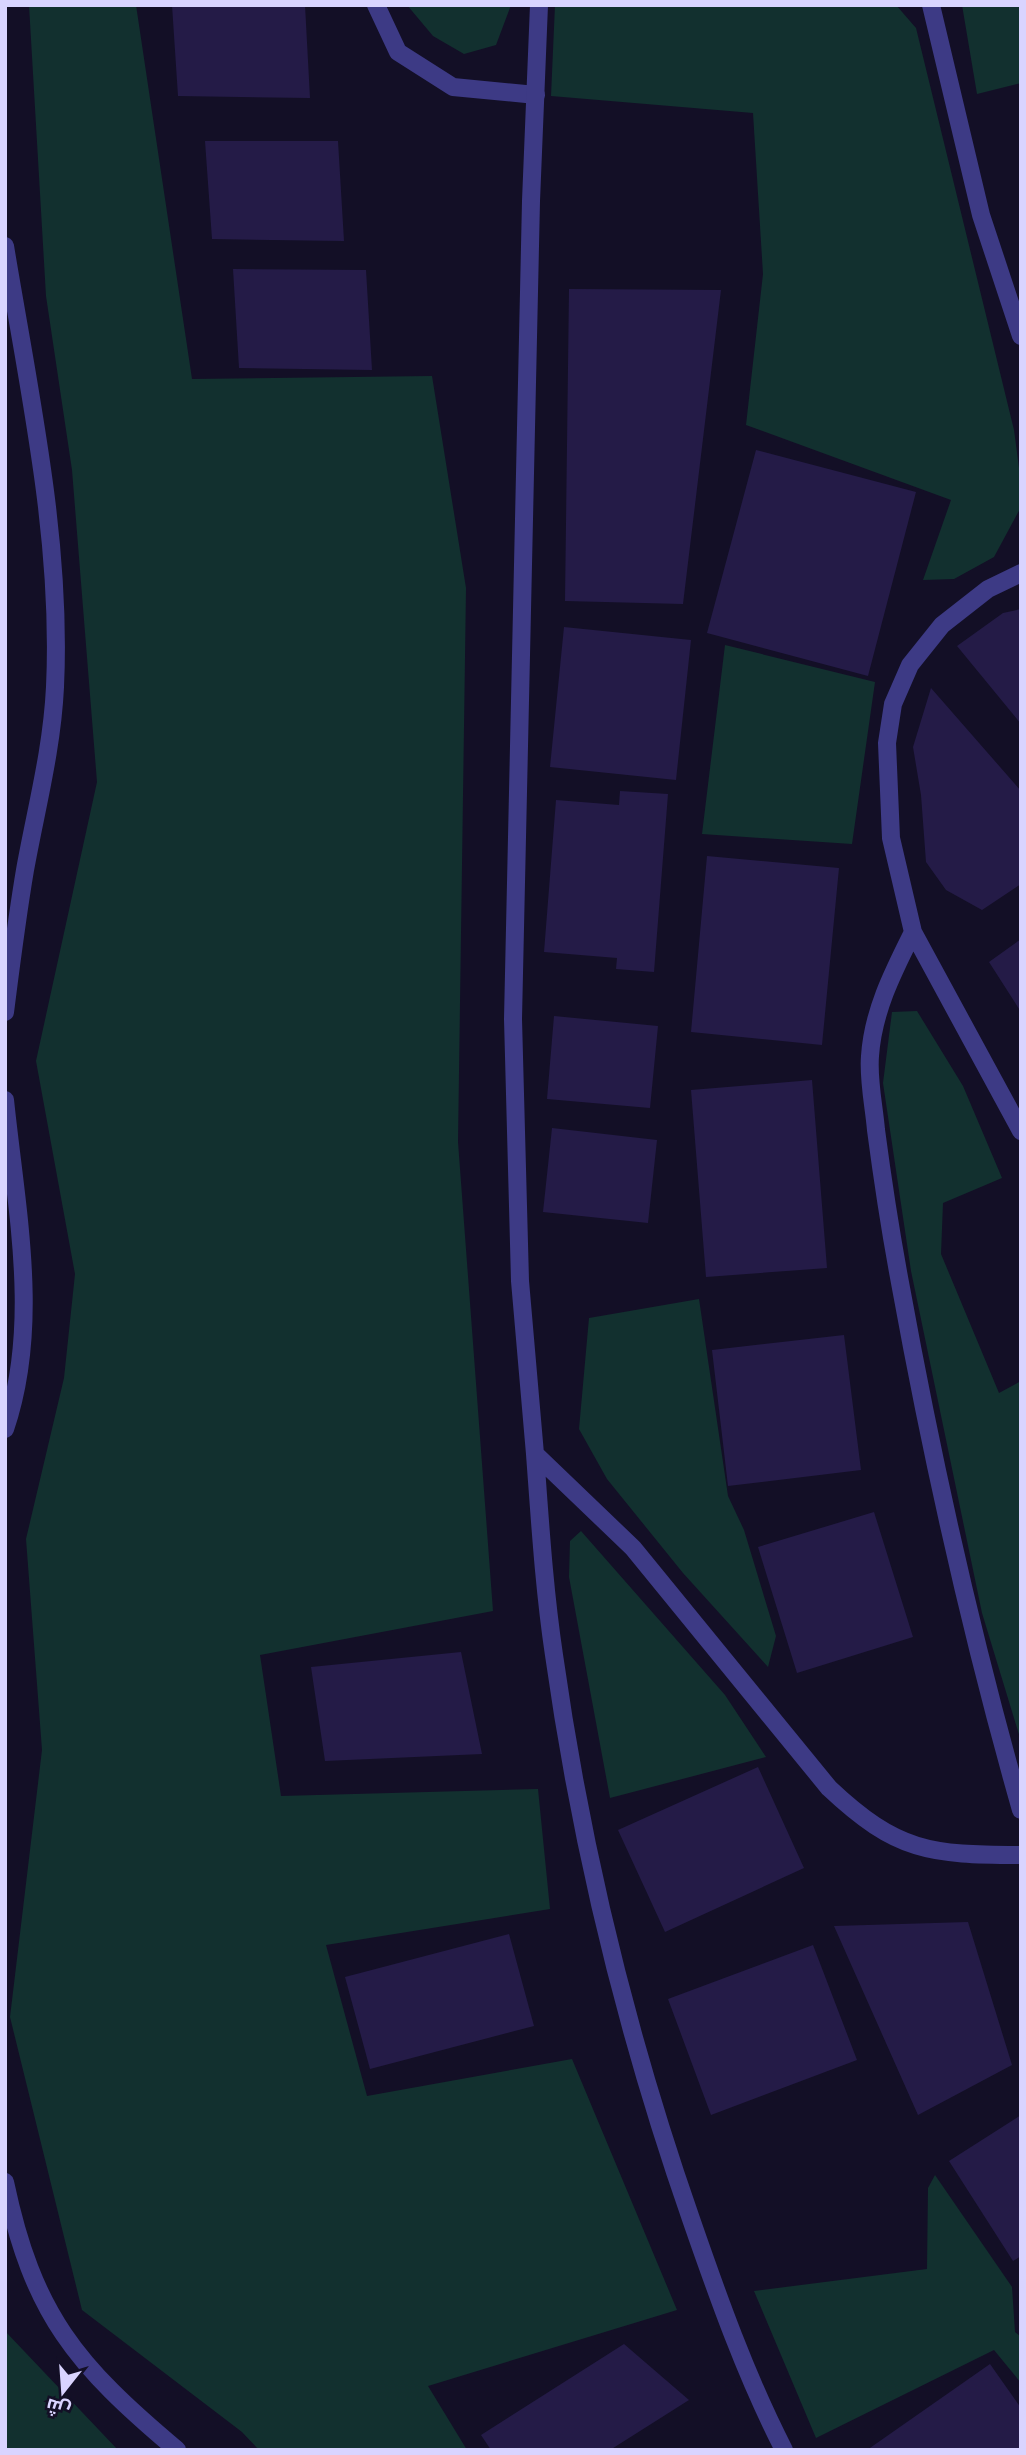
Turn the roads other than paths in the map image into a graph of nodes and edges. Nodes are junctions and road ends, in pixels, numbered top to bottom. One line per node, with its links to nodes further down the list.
1 (376, 5): 4 (street)
2 (539, 5): 4 (street)
3 (931, 5): 6 (street)
4 (536, 95): 13 (street)
5 (5, 246): 9 (street)
6 (1021, 336)
7 (1021, 573): 8 (street)
8 (913, 932): 11 (street); 14 (street)
9 (5, 1012)
10 (5, 1100): 12 (street)
11 (1021, 1131)
12 (5, 1429)
13 (535, 1454): 15 (street); 18 (street)
14 (1021, 1810)
15 (1021, 1855)
16 (5, 2182): 17 (street)
17 (177, 2450)
18 (784, 2450)

